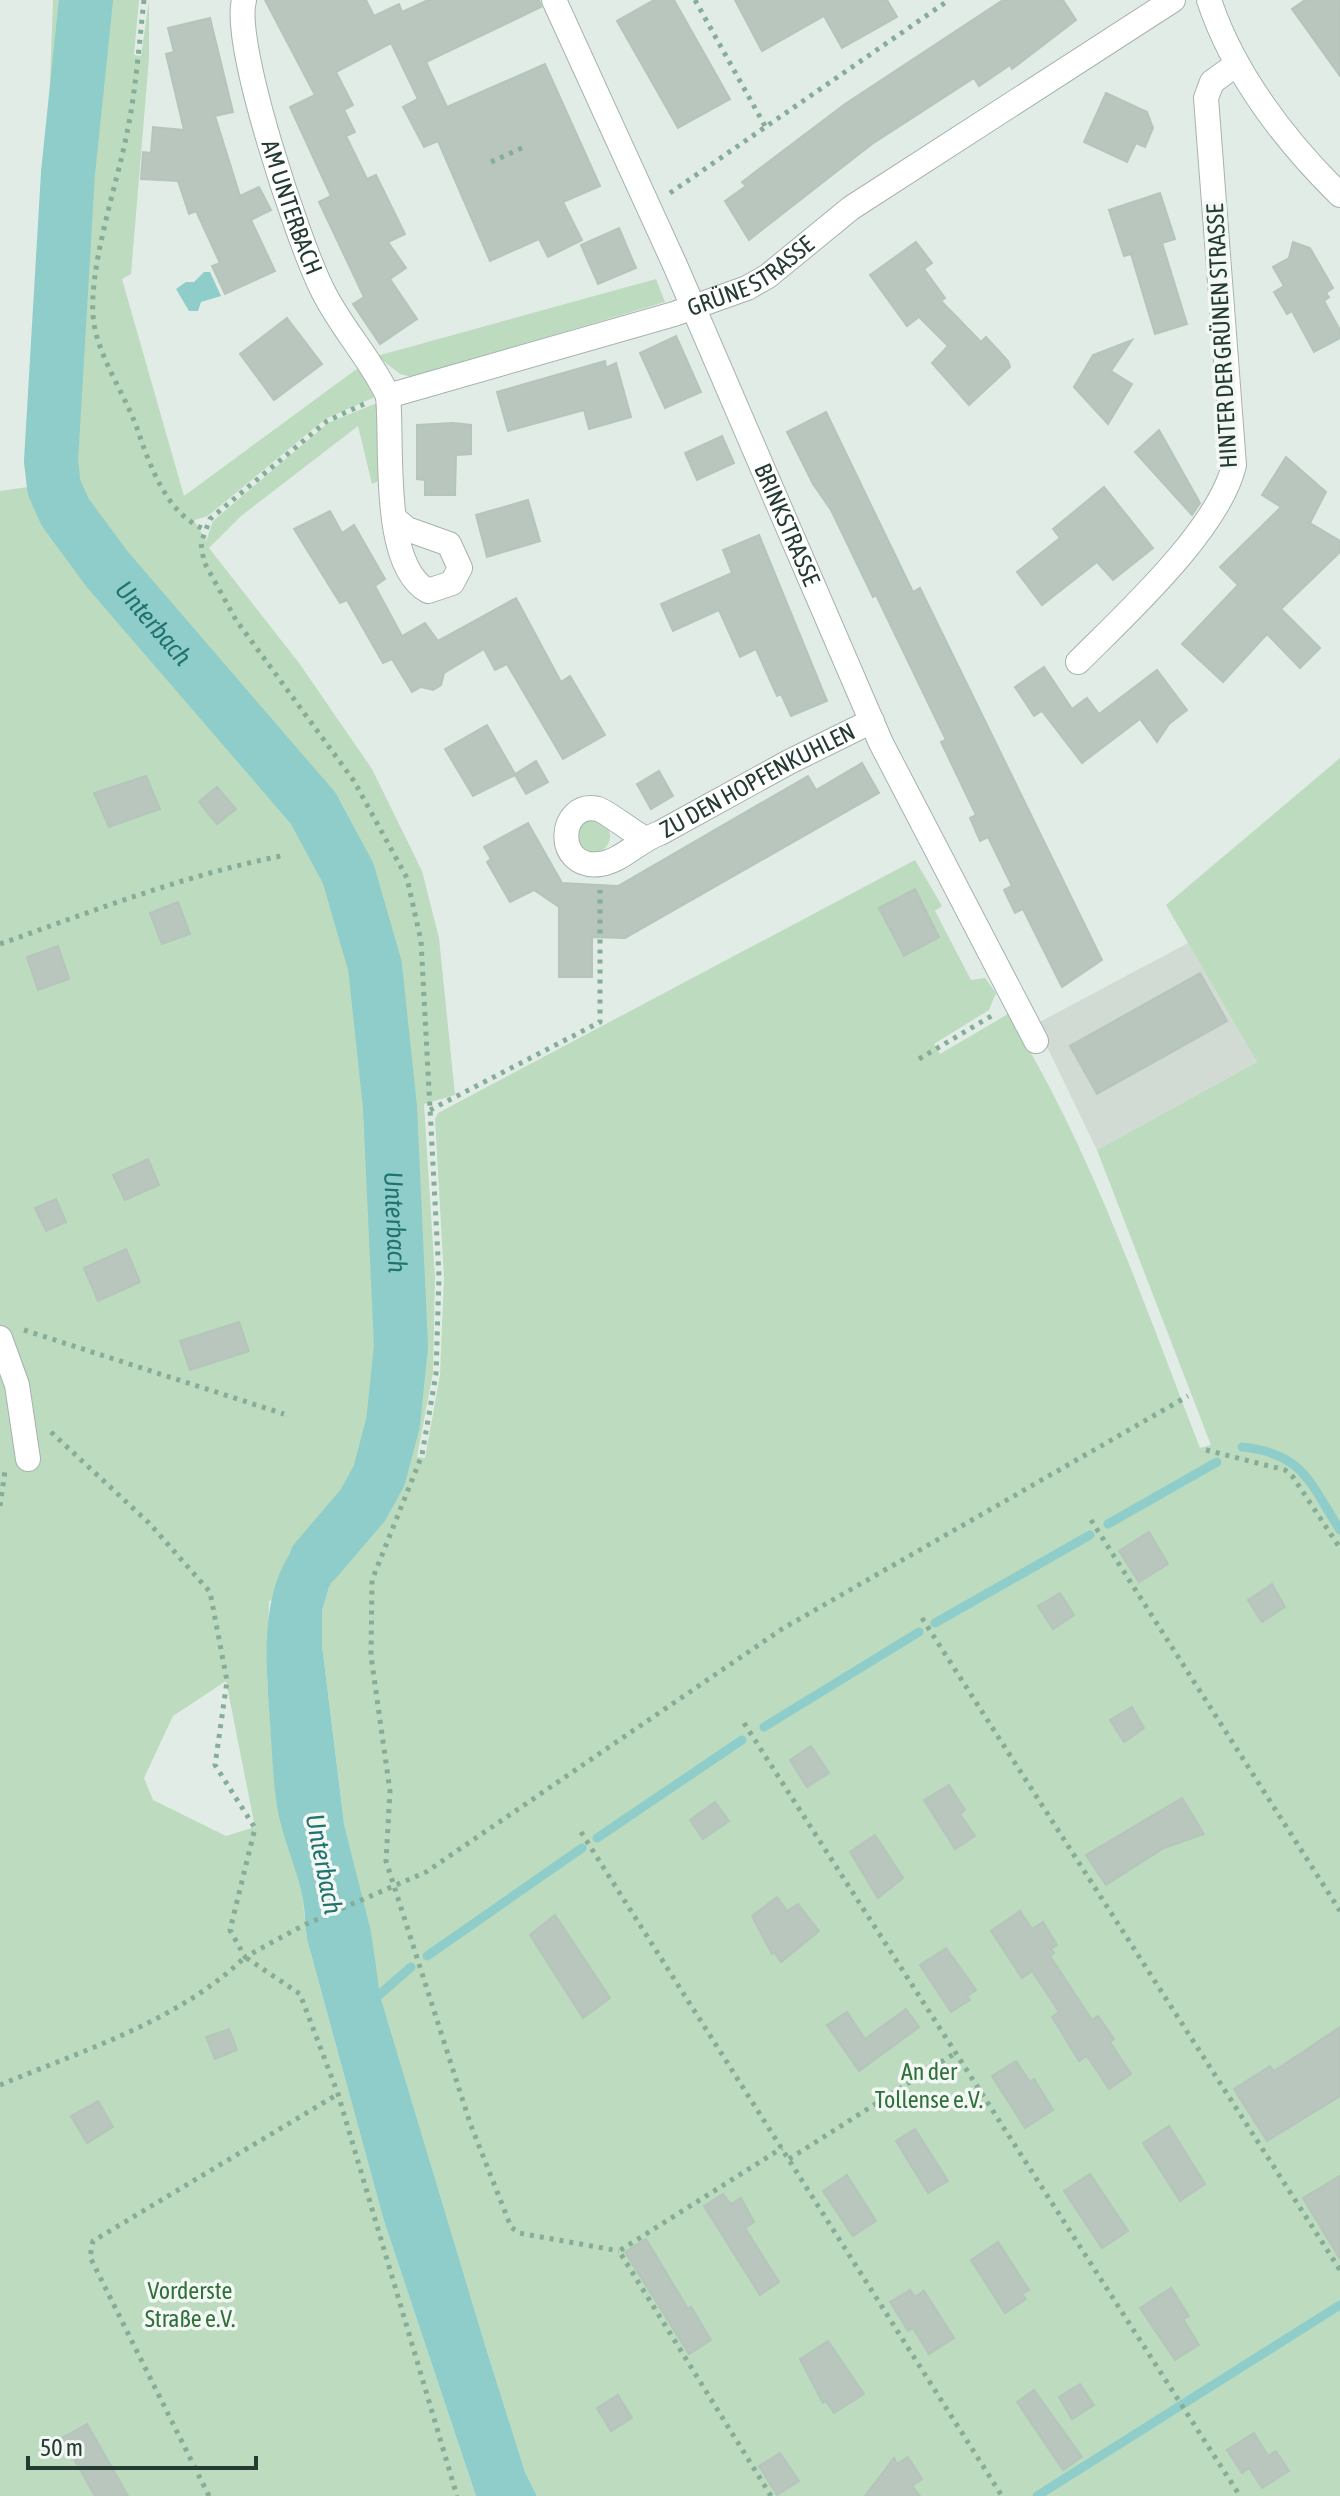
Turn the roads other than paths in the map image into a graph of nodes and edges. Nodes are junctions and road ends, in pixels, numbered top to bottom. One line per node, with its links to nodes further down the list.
1 (244, 0): 8 (street, AM UNTERBACH)
2 (554, 0): 7 (street, BRINKSTRASSE)
3 (1173, 0): 7 (street, GRÜNE STRASSE)
4 (1209, 0): 5 (street)
5 (1237, 64): 6 (street); 10 (street, HINTER DER GRÜNEN STRASSE)
6 (1340, 195)
7 (693, 308): 8 (street, GRÜNE STRASSE); 11 (street, BRINKSTRASSE)
8 (388, 396): 9 (street)
9 (395, 519)
10 (1078, 662)
11 (872, 721): 12 (street, ZU DEN HOPFENKUHLEN); 13 (street, BRINKSTRASSE)
12 (644, 838): 12 (street, ZU DEN HOPFENKUHLEN)
13 (1036, 1041)
14 (8, 1333): 15 (street)
15 (28, 1459)

